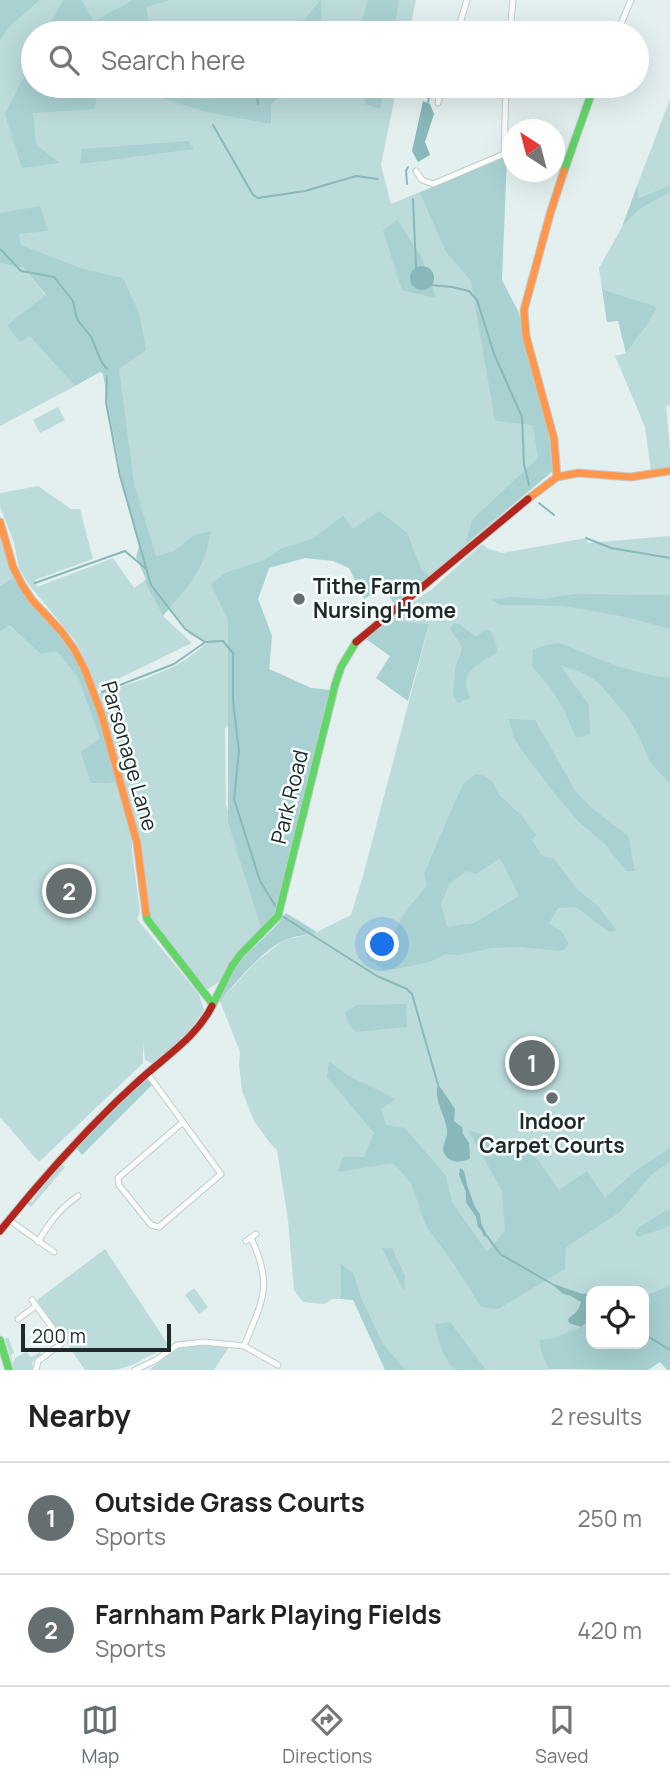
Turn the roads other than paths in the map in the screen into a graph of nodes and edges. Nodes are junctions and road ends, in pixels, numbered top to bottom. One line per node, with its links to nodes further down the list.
1 (467, 0): 4 (street)
2 (513, 0): 5 (street)
3 (631, 0): 6 (street)
4 (461, 21)
5 (511, 21)
6 (622, 21)
7 (439, 98): 10 (street)
8 (506, 98): 11 (street)
9 (590, 98): 13 (main road)
10 (438, 103)
11 (418, 177)
12 (670, 471): 13 (main road)
13 (557, 477): 15 (main road, Park Road)
14 (0, 522): 15 (main road, Parsonage Lane)
15 (212, 1003): 16 (main road, Park Road)
16 (147, 1073): 17 (street); 19 (main road, Park Road)
17 (183, 1122): 17 (street)
18 (78, 1196): 22 (street)
19 (9, 1220): 20 (main road, Park Road); 22 (street)
20 (0, 1231)
21 (251, 1238): 26 (street)
22 (38, 1242): 23 (street)
23 (54, 1252)
24 (18, 1319): 29 (street)
25 (0, 1340): 28 (main road)
26 (244, 1346): 27 (street); 30 (street)
27 (278, 1365)
28 (9, 1370)
29 (36, 1370)
30 (135, 1370)

